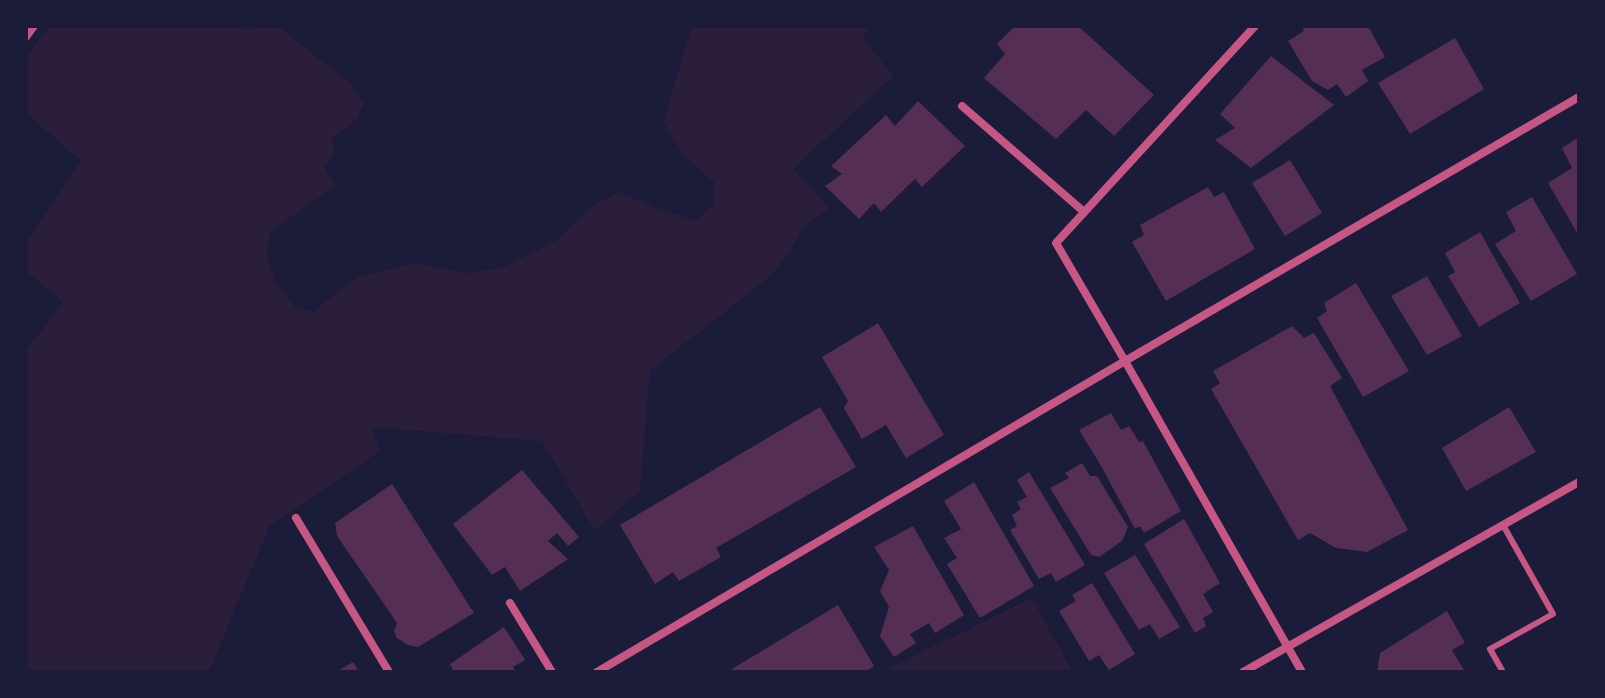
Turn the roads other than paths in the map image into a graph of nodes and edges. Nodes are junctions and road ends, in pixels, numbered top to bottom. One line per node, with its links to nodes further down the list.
1 (34, 26): 3 (street)
2 (1255, 26): 6 (street)
3 (26, 37)
4 (1579, 97): 7 (street)
5 (962, 106): 6 (street)
6 (1083, 211): 7 (street)
7 (1125, 361): 12 (street); 15 (street)
8 (1579, 482): 10 (street)
9 (296, 518): 13 (street)
10 (1503, 525): 12 (street); 18 (lane)
11 (510, 603): 14 (street)
12 (1288, 646): 16 (street); 17 (street)
13 (389, 672)
14 (552, 672)
15 (597, 672)
16 (1243, 672)
17 (1302, 672)
18 (1503, 672)

